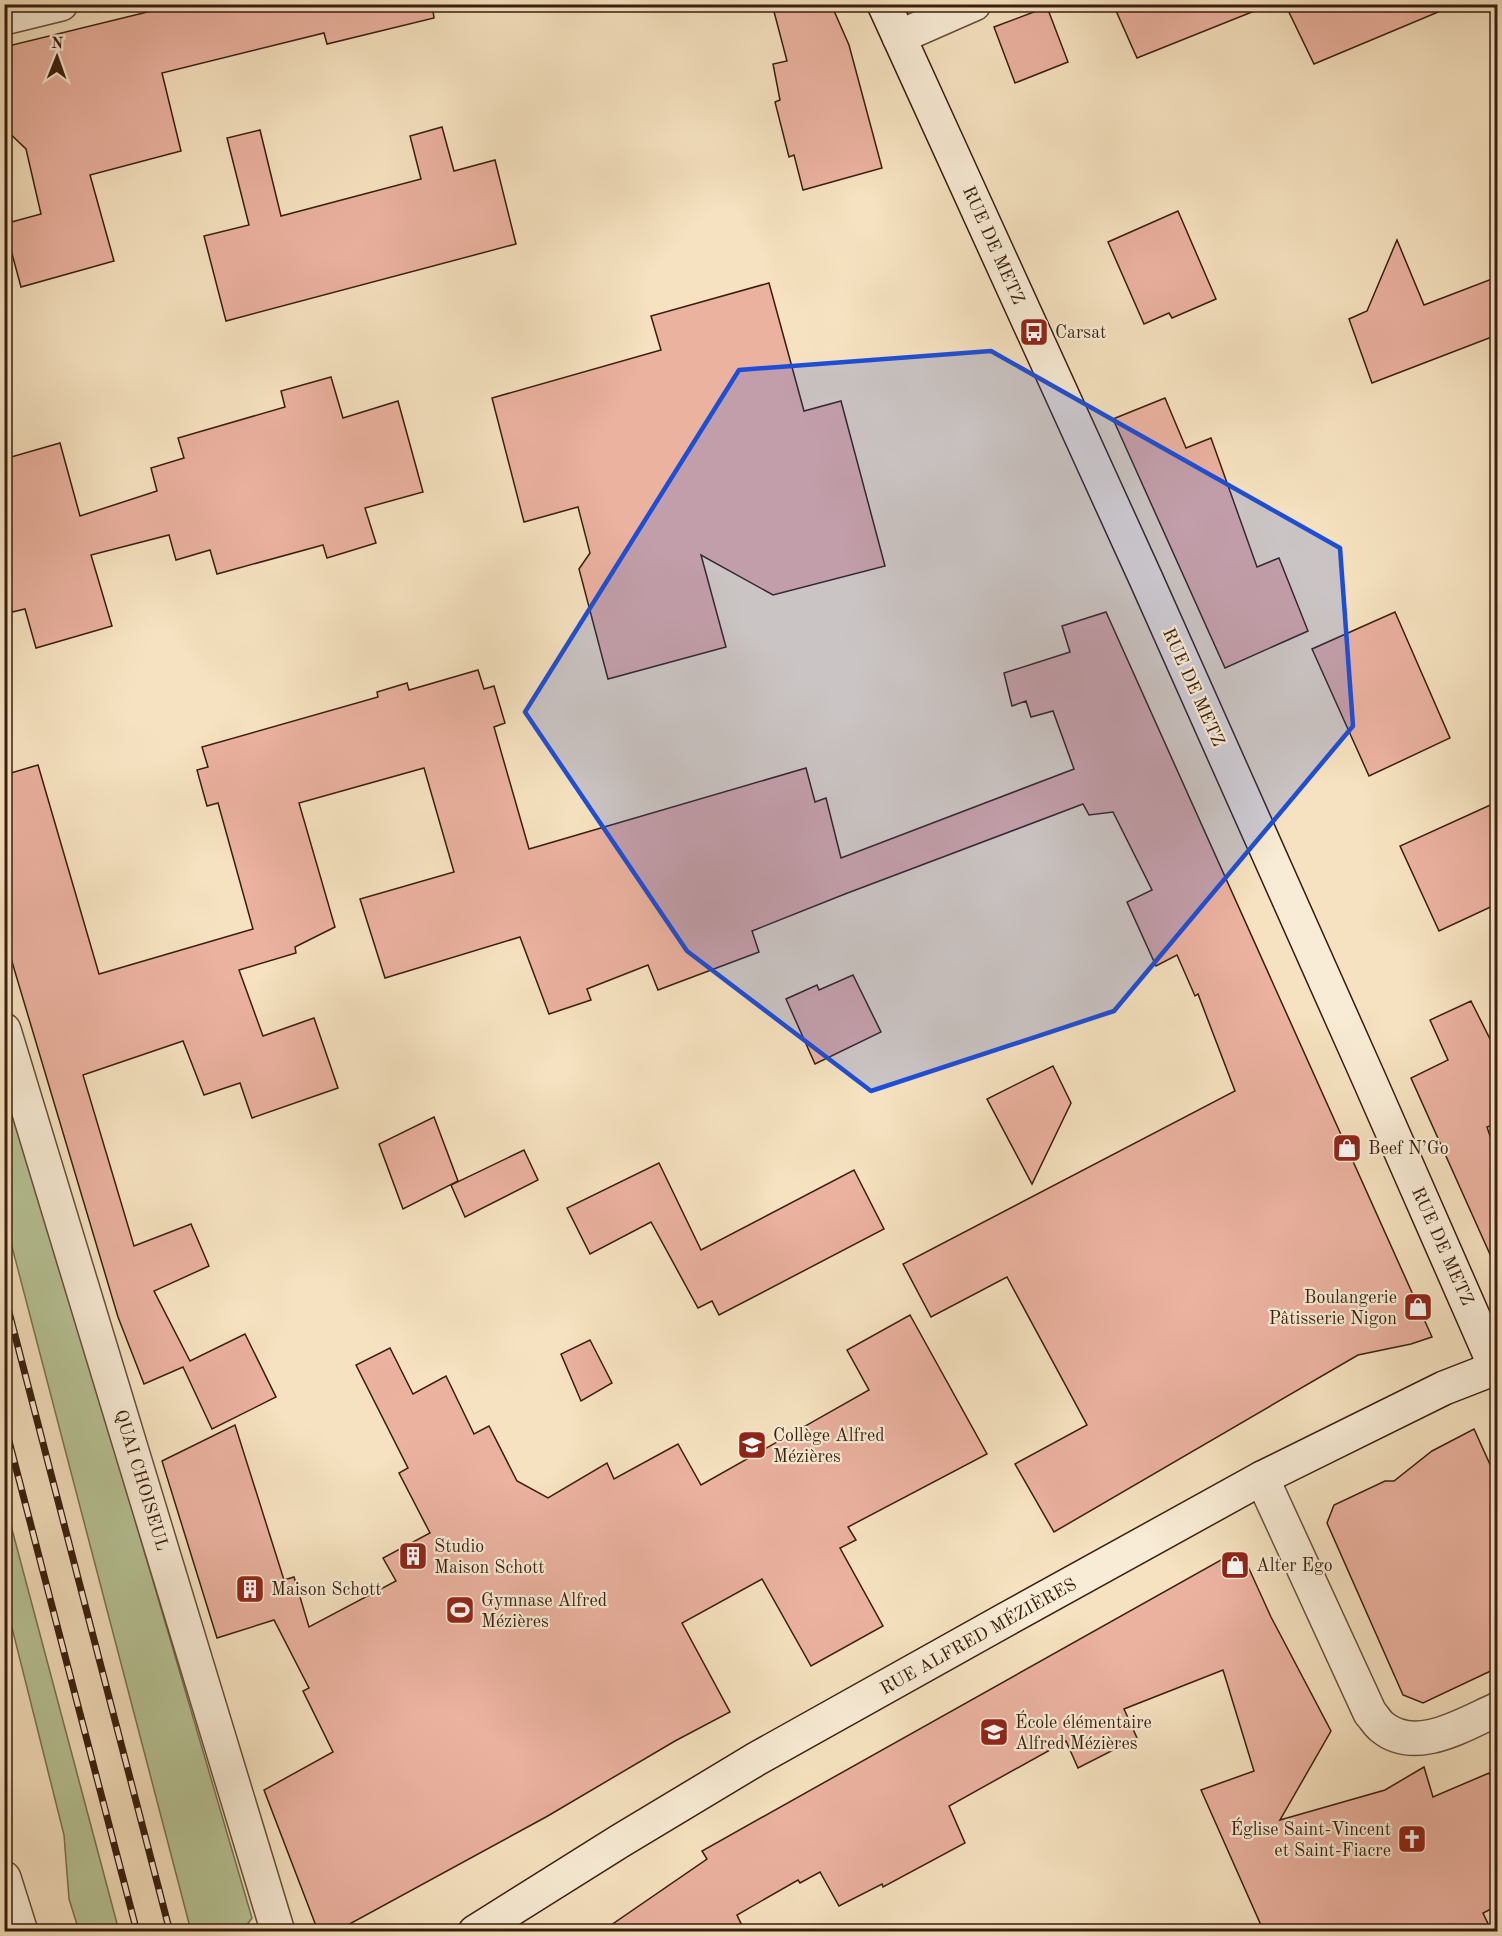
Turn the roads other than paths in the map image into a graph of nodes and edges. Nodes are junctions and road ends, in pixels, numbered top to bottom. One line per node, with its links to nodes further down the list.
1 (61, 4): 4 (main road)
2 (884, 4): 5 (main road, RUE DE METZ)
3 (974, 4): 5 (main road)
4 (4, 18)
5 (899, 37): 7 (main road, RUE DE METZ)
6 (4, 1030): 12 (main road, QUAI CHOISEUL)
7 (1497, 1369): 8 (main road, RUE ALFRED MÉZIÈRES)
8 (1262, 1478): 9 (main road); 13 (main road, RUE ALFRED MÉZIÈRES)
9 (1497, 1709)
10 (4, 1878): 11 (main road)
11 (21, 1932)
12 (278, 1932)
13 (475, 1932)

